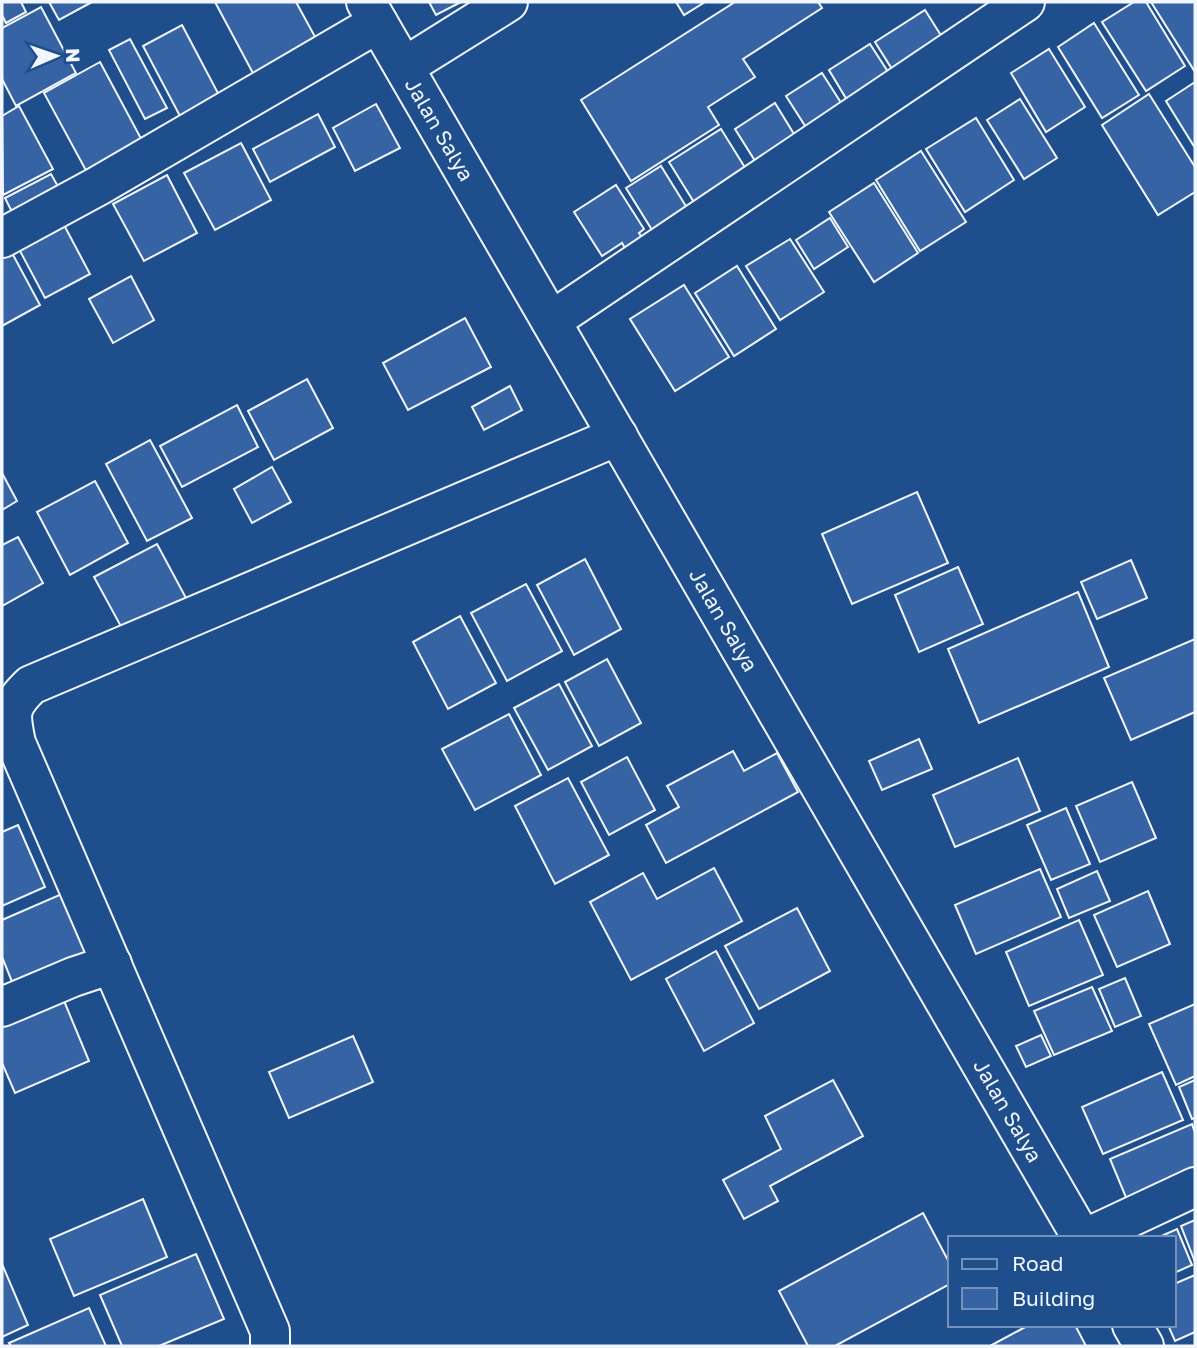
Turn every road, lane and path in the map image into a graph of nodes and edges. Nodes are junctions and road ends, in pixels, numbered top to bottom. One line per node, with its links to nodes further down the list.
1 (508, 2): 4 (street)
2 (1026, 2): 6 (street)
3 (372, 12): 4 (street, Jalan Salya); 5 (street)
4 (404, 67): 6 (street, Jalan Salya)
5 (2, 239)
6 (551, 321): 7 (street, Jalan Salya)
7 (618, 436): 8 (street); 11 (street, Jalan Salya)
8 (112, 964): 9 (street); 14 (street)
9 (2, 1007)
10 (1195, 1187): 12 (street)
11 (1083, 1236)
12 (1088, 1236)
13 (1133, 1327): 15 (street)
14 (270, 1346)
15 (1144, 1346)

